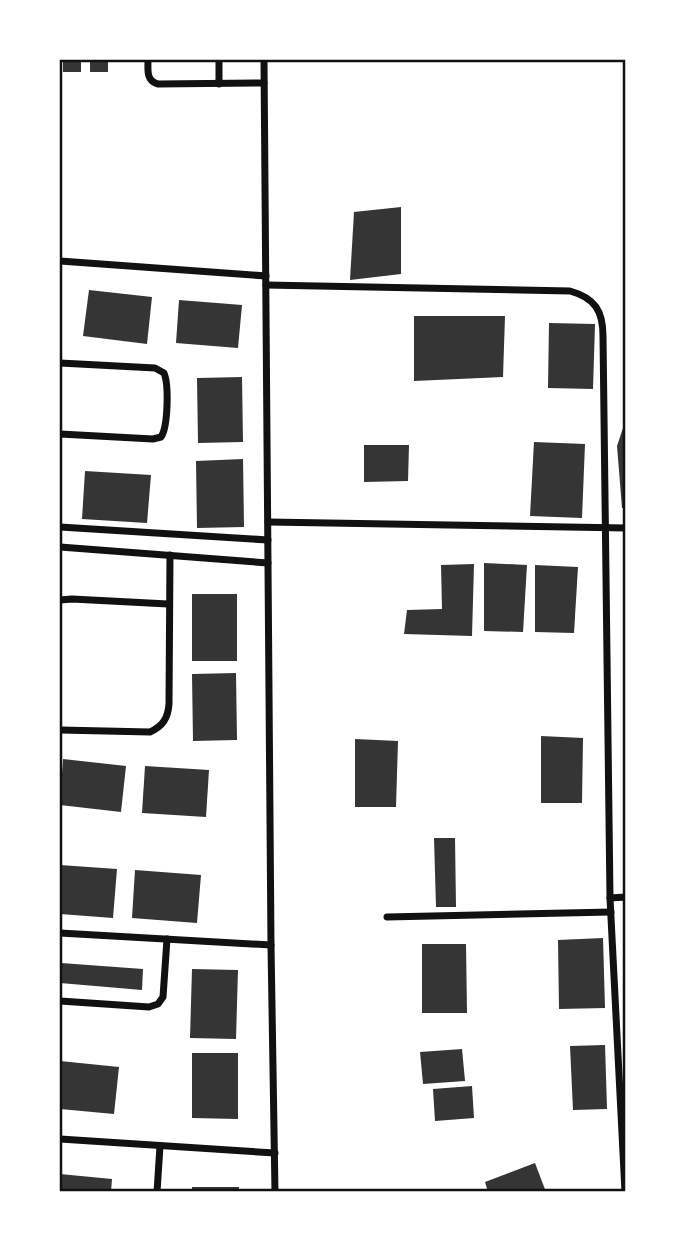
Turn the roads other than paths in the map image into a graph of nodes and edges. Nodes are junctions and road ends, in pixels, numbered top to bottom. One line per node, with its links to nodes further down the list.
1 (148, 60): 4 (street)
2 (219, 60): 4 (street)
3 (264, 60): 5 (street)
4 (219, 83): 5 (street)
5 (264, 83): 7 (street)
6 (60, 261): 7 (street)
7 (266, 276): 8 (street)
8 (266, 285): 11 (street); 13 (street)
9 (60, 363): 10 (street)
10 (60, 434)
11 (268, 522): 13 (street); 15 (street)
12 (60, 527): 15 (street)
13 (606, 528): 14 (street); 23 (street)
14 (625, 528)
15 (268, 540): 18 (street)
16 (60, 547): 17 (street)
17 (170, 555): 18 (street); 20 (street)
18 (268, 562): 28 (street)
19 (60, 600): 20 (street)
20 (168, 604): 21 (street)
21 (60, 730)
22 (625, 897): 23 (street)
23 (610, 898): 24 (street)
24 (611, 912): 25 (street); 35 (street)
25 (387, 917)
26 (60, 933): 27 (street)
27 (167, 939): 28 (street); 29 (street)
28 (271, 945): 32 (street)
29 (60, 1001)
30 (60, 1139): 31 (street)
31 (160, 1146): 32 (street); 33 (street)
32 (275, 1153): 34 (street)
33 (157, 1192)
34 (275, 1192)
35 (625, 1192)

